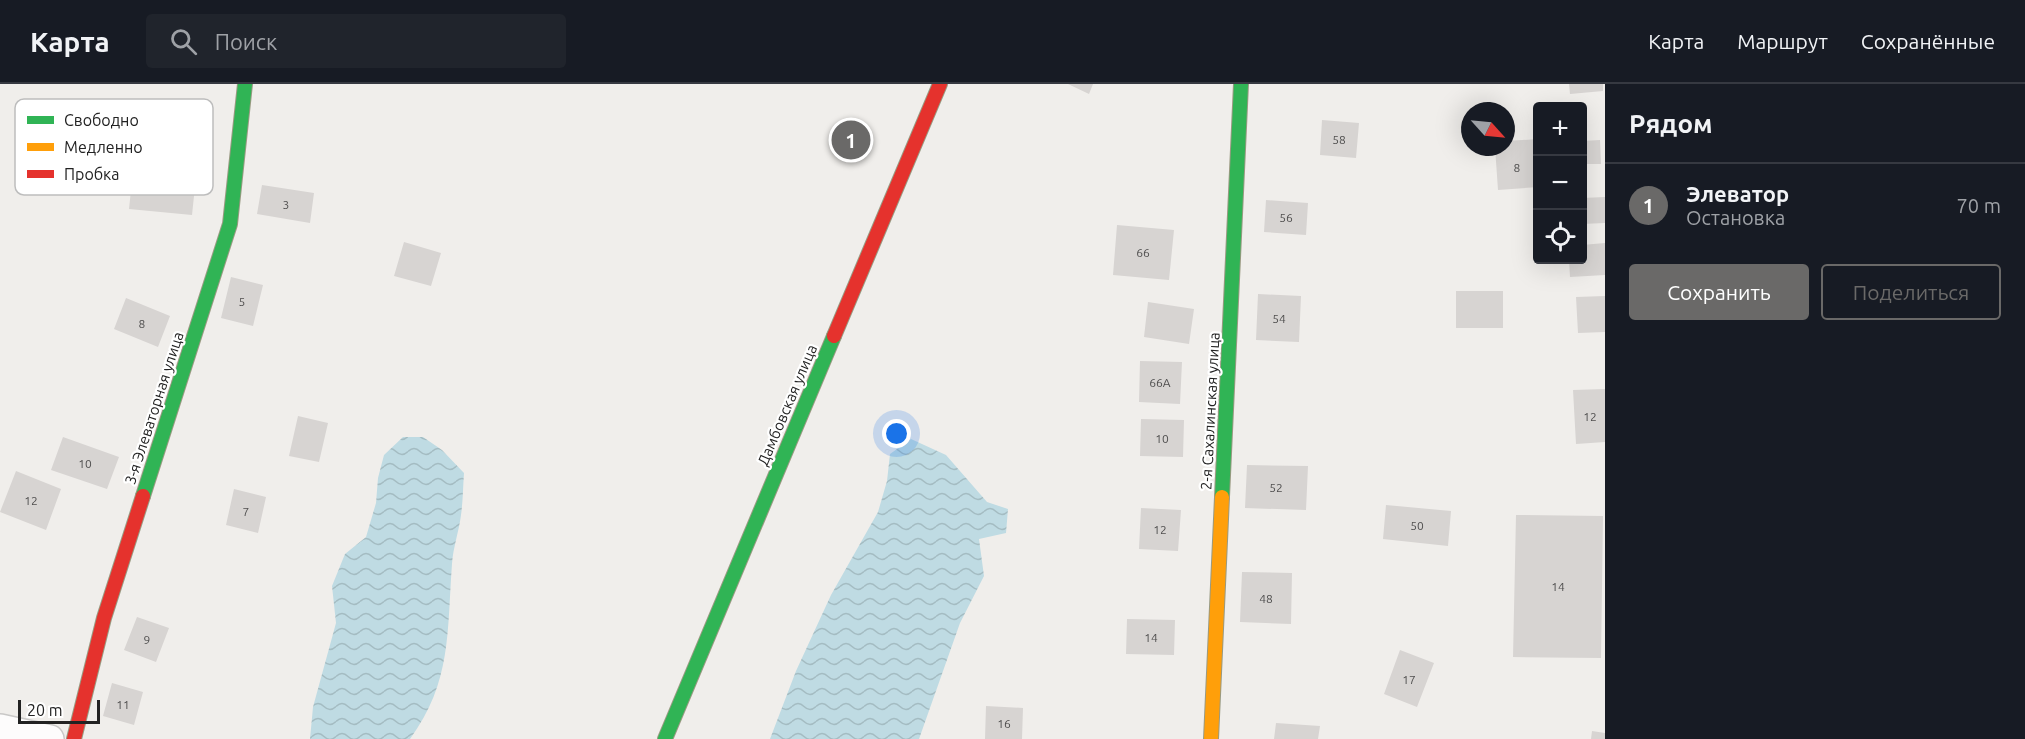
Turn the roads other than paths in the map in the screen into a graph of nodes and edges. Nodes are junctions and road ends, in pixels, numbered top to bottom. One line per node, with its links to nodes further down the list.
1 (245, 84): 6 (street, 3-я Элеваторная улица)
2 (940, 84): 7 (street, Дамбовская улица)
3 (1241, 84): 8 (street, 2-я Сахалинская улица)
4 (0, 728): 5 (street)
5 (50, 739)
6 (74, 739)
7 (665, 739)
8 (1211, 739)

